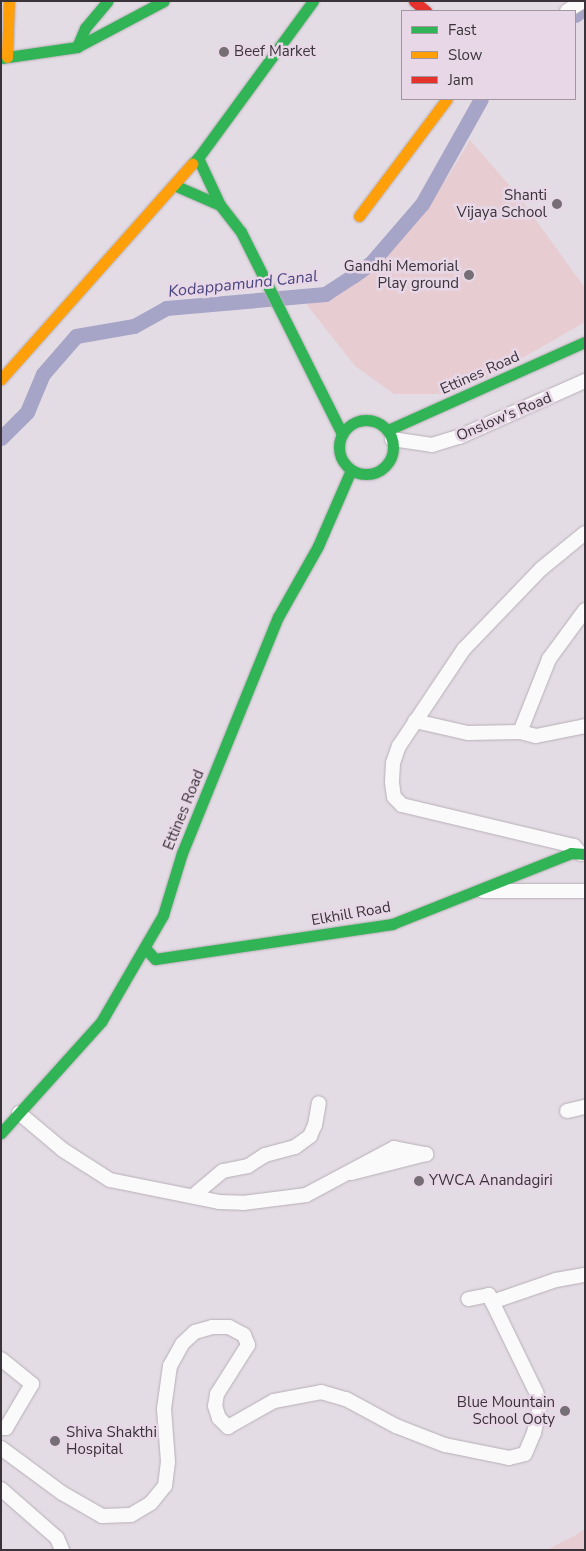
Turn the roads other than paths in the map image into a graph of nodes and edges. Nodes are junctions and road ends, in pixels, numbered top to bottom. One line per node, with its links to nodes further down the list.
1 (9, 1): 10 (main road)
2 (108, 1): 9 (main road)
3 (164, 1): 9 (main road)
4 (313, 1): 12 (main road)
5 (414, 1): 7 (main road)
6 (583, 1): 8 (street)
7 (425, 10)
8 (569, 10)
9 (77, 48): 10 (main road)
10 (4, 57)
11 (446, 100): 15 (main road)
12 (198, 158): 13 (main road); 14 (main road)
13 (174, 186): 14 (main road); 17 (main road)
14 (220, 206): 19 (main road)
15 (359, 216)
16 (585, 342): 20 (main road, Ettines Road)
17 (1, 379)
18 (585, 381): 20 (street, Onslow's Road)
19 (342, 434): 20 (main road); 21 (main road)
20 (390, 435): 21 (main road)
21 (351, 470): 30 (main road, Ettines Road)
22 (585, 533): 24 (street)
23 (585, 610): 26 (street)
24 (415, 721): 26 (street); 27 (street)
25 (585, 726): 26 (street)
26 (520, 732)
27 (583, 854): 28 (main road, Elkhill Road)
28 (479, 891): 29 (street); 30 (main road, Elkhill Road)
29 (585, 891)
30 (145, 948): 34 (main road, Ettines Road)
31 (319, 1103): 37 (street)
32 (585, 1107): 33 (street)
33 (567, 1110)
34 (19, 1113): 35 (main road, Ettines Road); 37 (street)
35 (1, 1133)
36 (351, 1173): 37 (street)
37 (193, 1196)
38 (585, 1275): 40 (street)
39 (468, 1298): 40 (street)
40 (492, 1302): 43 (street)
41 (1, 1359): 42 (street)
42 (1, 1428)
43 (1, 1448)
44 (1, 1489): 45 (street)
45 (62, 1550)

